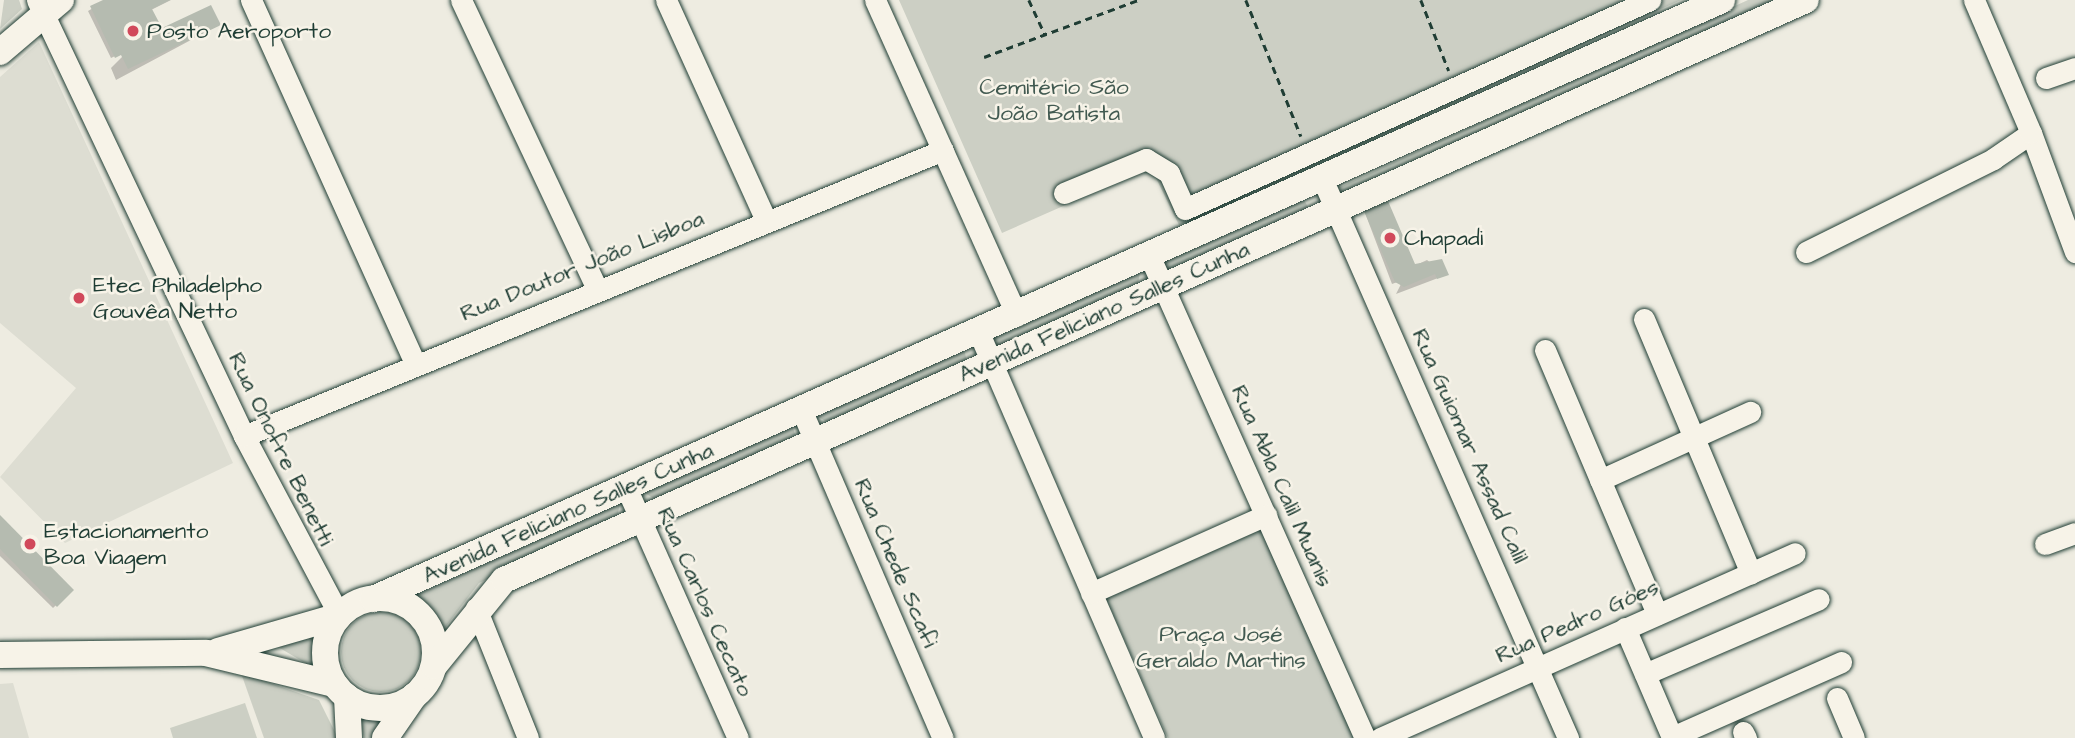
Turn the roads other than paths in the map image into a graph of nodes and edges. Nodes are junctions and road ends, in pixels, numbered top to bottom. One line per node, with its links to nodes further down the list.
1 (251, 0): 28 (street)
2 (461, 0): 23 (street)
3 (666, 0): 18 (street)
4 (875, 0): 14 (street)
5 (1650, 0): 15 (street)
6 (1722, 0): 15 (main road, Avenida Feliciano Salles Cunha)
7 (1806, 0): 17 (main road, Avenida Feliciano Salles Cunha)
8 (1974, 0): 13 (street)
9 (48, 5): 10 (main road); 32 (street, Rua Onofre Benetti)
10 (0, 52)
11 (2075, 68): 12 (street)
12 (2046, 78)
13 (2031, 133): 19 (street); 20 (street)
14 (943, 150): 18 (street, Rua Doutor João Lisboa); 24 (street)
15 (1314, 165): 16 (street); 17 (street, Rua Guiomar Assad Calil); 21 (main road, Avenida Feliciano Salles Cunha)
16 (1064, 193)
17 (1335, 207): 22 (main road, Avenida Feliciano Salles Cunha); 54 (street, Rua Guiomar Assad Calil)
18 (766, 220): 23 (street, Rua Doutor João Lisboa)
19 (1806, 252)
20 (2075, 252)
21 (1149, 255): 22 (street, Rua Abla Calil Muanis); 24 (main road, Avenida Feliciano Salles Cunha)
22 (1164, 286): 29 (main road, Avenida Feliciano Salles Cunha); 37 (street, Rua Abla Calil Muanis)
23 (596, 287): 28 (street, Rua Doutor João Lisboa)
24 (1017, 316): 26 (main road, Avenida Feliciano Salles Cunha)
25 (1644, 319): 33 (street)
26 (979, 333): 29 (street); 30 (main road, Avenida Feliciano Salles Cunha)
27 (1545, 350): 35 (street)
28 (415, 363): 32 (street, Rua Doutor João Lisboa)
29 (992, 363): 34 (main road, Avenida Feliciano Salles Cunha); 43 (street)
30 (801, 409): 34 (street, Rua Chede Scafi); 36 (main road, Avenida Feliciano Salles Cunha)
31 (1750, 412): 33 (street)
32 (244, 436): 48 (street, Rua Onofre Benetti)
33 (1695, 436): 35 (street); 42 (street)
34 (815, 443): 38 (main road, Avenida Feliciano Salles Cunha); 63 (street, Rua Chede Scafi)
35 (1600, 480): 47 (street)
36 (626, 487): 38 (street, Rua Carlos Cecato); 44 (main road, Avenida Feliciano Salles Cunha)
37 (1266, 515): 43 (street); 65 (street, Rua Abla Calil Muanis)
38 (640, 521): 46 (main road, Avenida Feliciano Salles Cunha); 62 (street, Rua Carlos Cecato)
39 (2075, 533): 40 (street)
40 (2045, 544)
41 (1795, 553): 42 (street, Rua Pedro Góes)
42 (1751, 573): 47 (street, Rua Pedro Góes)
43 (1091, 593): 64 (street)
44 (373, 599): 48 (main road); 53 (main road)
45 (1819, 599): 55 (street)
46 (476, 608): 53 (main road, Avenida Feliciano Salles Cunha); 61 (street)
47 (1657, 614): 49 (street, Rua Pedro Góes)
48 (339, 615): 50 (main road); 56 (main road)
49 (1625, 628): 54 (street, Rua Pedro Góes); 55 (street)
50 (206, 653): 51 (main road); 56 (main road)
51 (0, 655)
52 (1841, 662): 55 (street)
53 (434, 666): 57 (main road)
54 (1539, 667): 66 (street, Rua Pedro Góes); 67 (street, Rua Guiomar Assad Calil)
55 (1645, 674)
56 (340, 690): 57 (main road); 59 (main road)
57 (415, 696): 60 (main road)
58 (1837, 698): 68 (street)
59 (349, 738)
60 (385, 738)
61 (528, 738)
62 (738, 738)
63 (943, 738)
64 (1154, 738)
65 (1365, 738)
66 (1380, 738)
67 (1568, 738)
68 (1854, 738)

